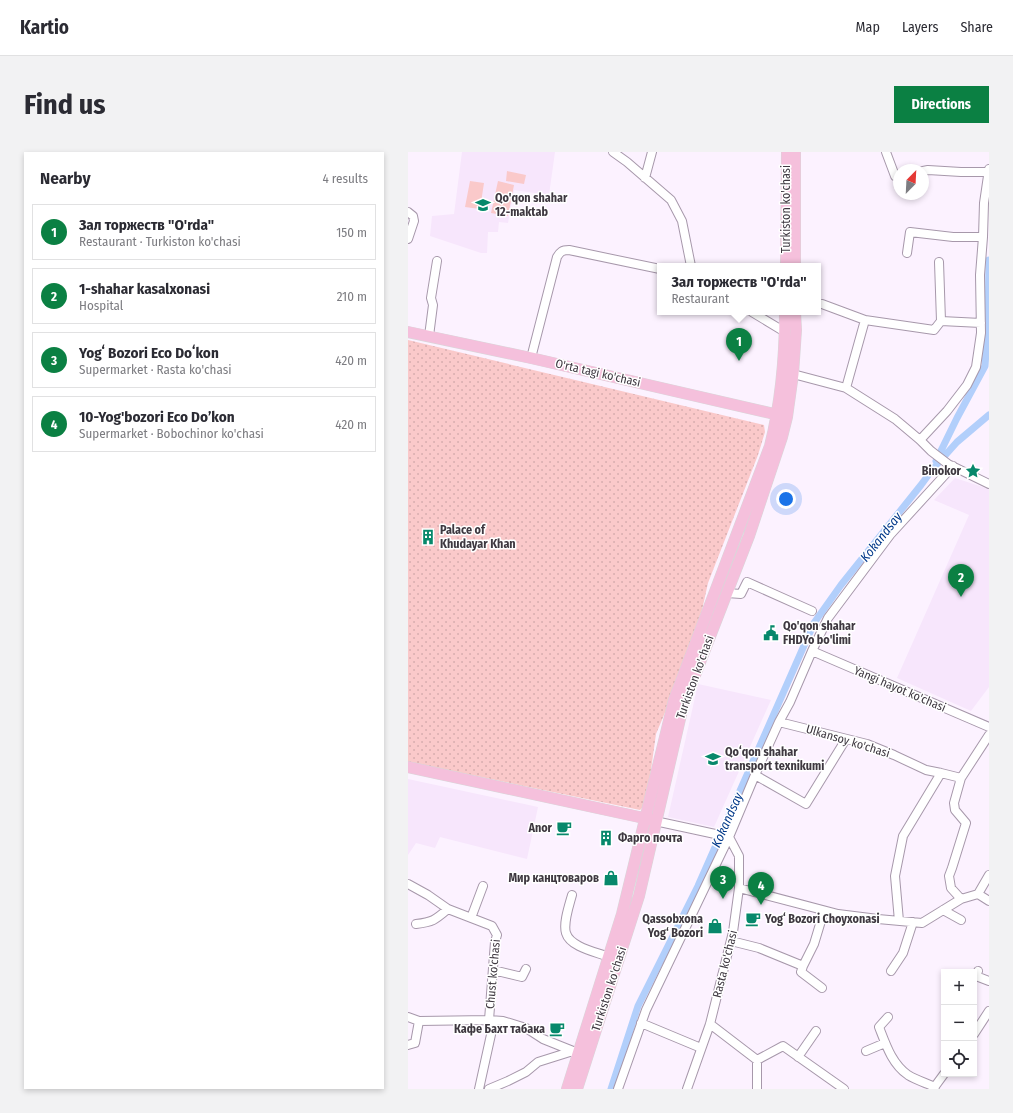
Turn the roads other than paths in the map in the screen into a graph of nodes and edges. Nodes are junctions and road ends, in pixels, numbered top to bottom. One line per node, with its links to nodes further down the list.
1 (613, 152): 9 (street)
2 (652, 152): 9 (street)
3 (786, 152): 17 (main road, Turkiston ko'chasi)
4 (795, 152): 18 (main road, Turkiston ko'chasi)
5 (886, 152): 8 (street)
6 (929, 170): 7 (street)
7 (989, 170): 11 (street)
8 (893, 171)
9 (645, 178): 16 (street)
10 (408, 212): 12 (street)
11 (983, 237): 13 (street); 26 (street)
12 (408, 239)
13 (907, 253)
14 (437, 261): 29 (street)
15 (939, 262): 25 (street)
16 (690, 263)
17 (786, 263)
18 (795, 263)
19 (657, 268): 30 (street)
20 (822, 304): 24 (street)
21 (757, 315): 28 (street)
22 (785, 315): 28 (main road, Turkiston ko'chasi)
23 (796, 315): 31 (main road, Turkiston ko'chasi)
24 (865, 320): 25 (street); 32 (street)
25 (941, 321): 26 (street)
26 (981, 323): 34 (street)
27 (408, 332): 29 (main road, O'rta tagi ko'chasi)
28 (785, 332): 33 (main road, Turkiston ko'chasi)
29 (429, 336): 30 (main road, O'rta tagi ko'chasi)
30 (531, 358): 33 (main road, O'rta tagi ko'chasi)
31 (793, 374): 32 (street); 33 (main road, Turkiston ko'chasi)
32 (846, 388): 34 (street)
33 (782, 416): 37 (main road, Turkiston ko'chasi); 48 (main road, Turkiston ko'chasi)
34 (920, 440): 35 (street)
35 (950, 465): 36 (street); 39 (street)
36 (989, 484)
37 (727, 593): 38 (street); 48 (main road, Turkiston ko'chasi)
38 (812, 611)
39 (812, 651): 40 (street); 41 (street, Yangi hayot ko'chasi)
40 (779, 722): 43 (street, Ulkansoy ko'chasi); 46 (street)
41 (989, 727)
42 (989, 735): 47 (street)
43 (846, 739): 45 (street, Ulkansoy ko'chasi); 46 (street)
44 (408, 767): 48 (main road)
45 (941, 773): 47 (street, Ulkansoy ko'chasi); 63 (street)
46 (755, 775): 49 (street)
47 (961, 778): 56 (street)
48 (651, 820): 49 (street); 67 (main road, Turkiston ko'chasi); 96 (main road, Turkiston ko'chasi)
49 (729, 837): 53 (street, Rasta ko'chasi); 80 (street)
50 (989, 875): 54 (street)
51 (408, 884): 58 (street, Chust ko'chasi)
52 (483, 886): 61 (street)
53 (740, 888): 60 (street); 66 (street, Rasta ko'chasi)
54 (978, 894): 56 (street); 57 (street)
55 (572, 896): 67 (street)
56 (961, 899): 59 (street)
57 (989, 901)
58 (448, 909): 61 (street, Chust ko'chasi); 65 (street)
59 (943, 910): 62 (street); 64 (street)
60 (824, 911): 63 (street); 68 (street)
61 (471, 918): 70 (street, Chust ko'chasi)
62 (961, 920)
63 (899, 921): 64 (street)
64 (913, 922): 72 (street)
65 (416, 924)
66 (731, 941): 68 (street); 81 (street, Rasta ko'chasi)
67 (609, 957): 88 (main road, Turkiston ko'chasi)
68 (804, 966): 74 (street)
69 (526, 969): 70 (street)
70 (493, 970): 79 (street, Chust ko'chasi)
71 (978, 970): 73 (street)
72 (891, 971)
73 (989, 981)
74 (822, 988)
75 (988, 1015): 82 (street)
76 (408, 1016): 78 (street)
77 (888, 1017): 84 (street)
78 (419, 1021): 79 (street); 85 (street)
79 (492, 1021): 88 (street); 93 (street, Chust ko'chasi)
80 (641, 1023): 86 (street); 97 (street)
81 (710, 1024): 86 (street, Rasta ko'chasi); 90 (street)
82 (977, 1030)
83 (816, 1031): 89 (street)
84 (885, 1043): 87 (street); 92 (street)
85 (408, 1046)
86 (701, 1048): 98 (street, Rasta ko'chasi)
87 (866, 1051)
88 (576, 1052): 94 (street); 95 (main road, Turkiston ko'chasi)
89 (798, 1057): 90 (street); 100 (street)
90 (757, 1060): 99 (street)
91 (942, 1077): 92 (street)
92 (934, 1088)
93 (479, 1089)
94 (490, 1089)
95 (567, 1089)
96 (576, 1089)
97 (618, 1089)
98 (687, 1089)
99 (757, 1089)
100 (844, 1089)

